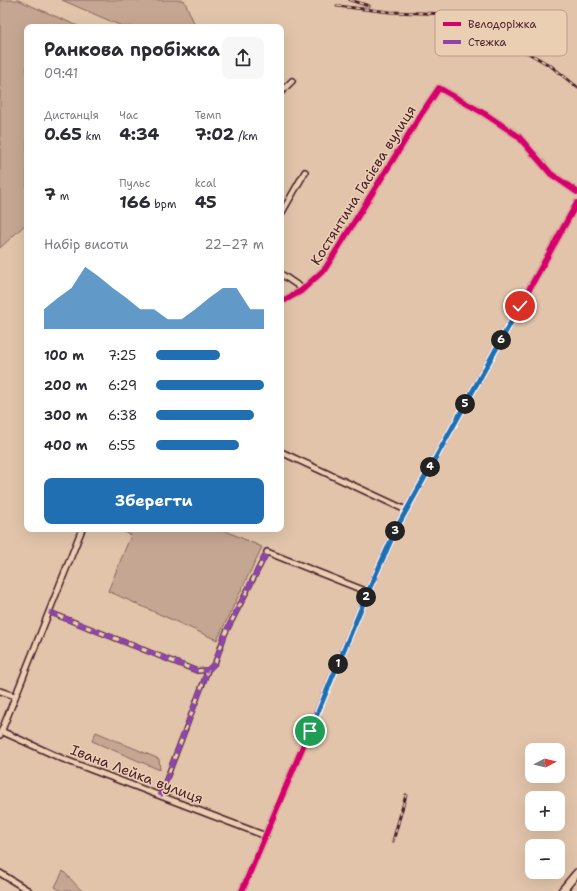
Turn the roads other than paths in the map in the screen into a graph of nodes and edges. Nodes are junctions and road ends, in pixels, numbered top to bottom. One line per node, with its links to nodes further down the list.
1 (292, 80): 2 (street)
2 (284, 89)
3 (305, 172): 6 (street)
4 (577, 192): 8 (street, Костянтина Гасієва вулиця)
5 (577, 203): 11 (street)
6 (284, 209)
7 (284, 276): 8 (street)
8 (303, 289): 9 (street, Костянтина Гасієва вулиця)
9 (284, 300)
10 (284, 453): 11 (street)
11 (406, 510): 14 (street)
12 (81, 532): 15 (street)
13 (267, 552): 14 (street); 16 (street)
14 (368, 592): 21 (street)
15 (49, 612): 16 (street); 18 (street)
16 (208, 670): 20 (street)
17 (0, 691): 18 (street)
18 (15, 696): 19 (street)
19 (1, 733): 20 (street, Івана Лейка вулиця)
20 (160, 796): 21 (street, Івана Лейка вулиця)
21 (266, 836): 25 (street)
22 (0, 872): 24 (street)
23 (577, 873): 26 (main road)
24 (29, 891)
25 (242, 891)
26 (562, 891)

